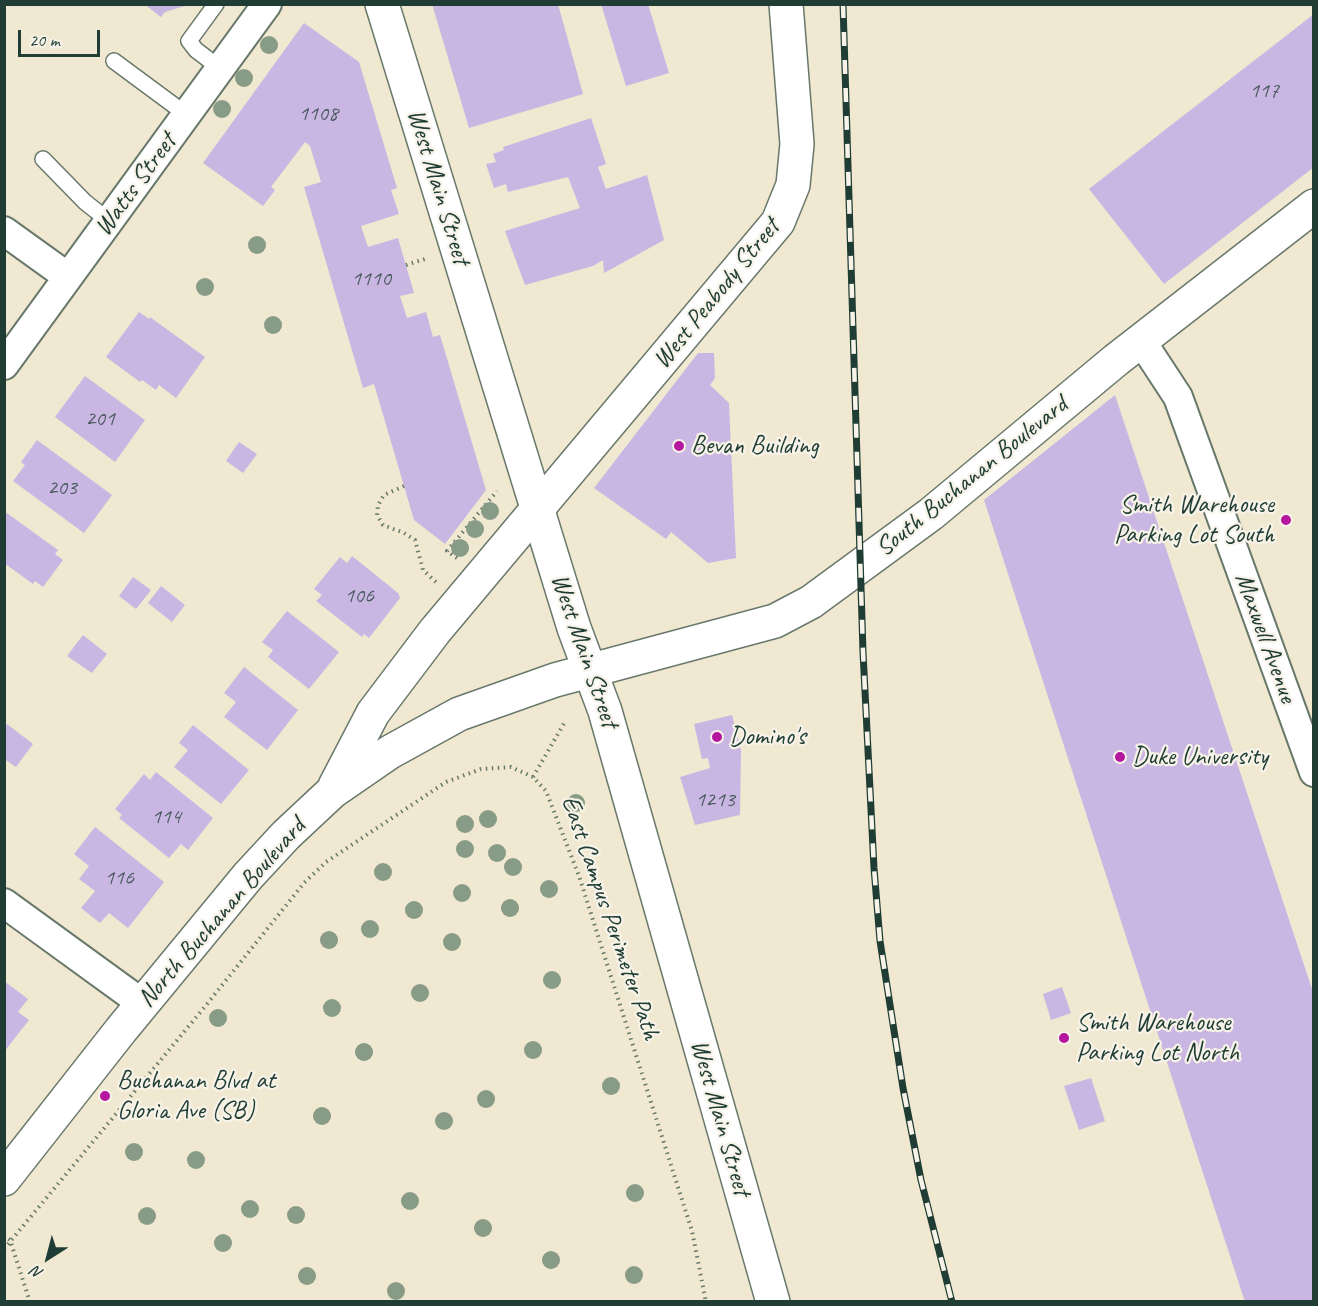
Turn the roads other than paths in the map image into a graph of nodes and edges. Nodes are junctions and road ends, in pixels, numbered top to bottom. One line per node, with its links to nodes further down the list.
1 (216, 4): 6 (lane)
2 (267, 4): 6 (street, Watts Street)
3 (382, 4): 15 (street, West Main Street)
4 (786, 4): 15 (street, West Peabody Street)
5 (114, 62): 7 (lane)
6 (221, 69): 7 (street, Watts Street)
7 (187, 116): 10 (street, Watts Street)
8 (43, 159): 10 (lane)
9 (1314, 206): 13 (street, South Buchanan Boulevard)
10 (109, 221): 12 (street, Watts Street)
11 (4, 231): 12 (street)
12 (68, 277): 14 (street, Watts Street)
13 (1142, 342): 16 (street, South Buchanan Boulevard); 17 (street, Maxwell Avenue)
14 (4, 365)
15 (537, 508): 16 (street, West Main Street); 18 (street, West Peabody Street)
16 (591, 670): 18 (street, North Buchanan Boulevard); 22 (street, West Main Street)
17 (1314, 772)
18 (332, 792): 20 (street, North Buchanan Boulevard)
19 (4, 903): 20 (street)
20 (143, 1004): 21 (street, North Buchanan Boulevard)
21 (4, 1179)
22 (773, 1302)

